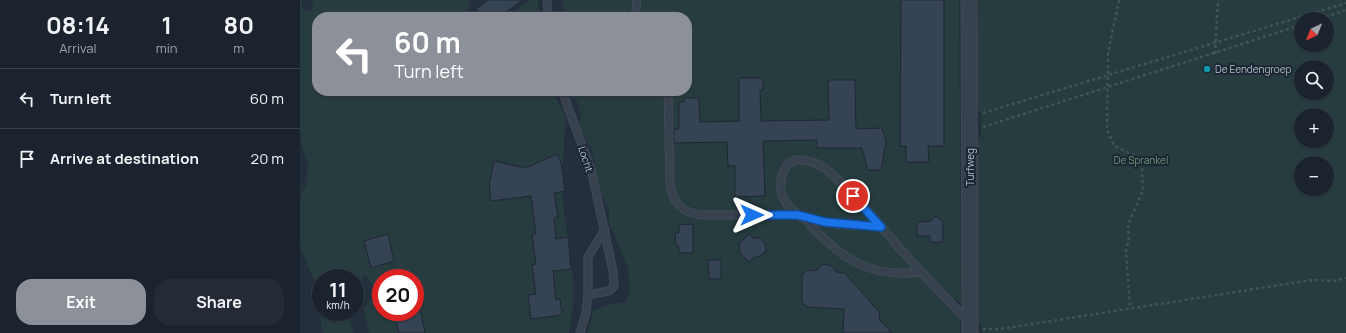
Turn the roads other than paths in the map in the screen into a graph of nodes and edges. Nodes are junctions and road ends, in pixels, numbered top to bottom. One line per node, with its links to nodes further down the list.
1 (547, 0): 4 (lane)
2 (637, 0): 5 (lane)
3 (969, 0): 13 (street, Turfweg)
4 (548, 12)
5 (636, 12)
6 (564, 96): 10 (lane, Locht)
7 (668, 96): 8 (lane)
8 (801, 216): 9 (lane); 9 (lane); 11 (lane)
9 (881, 227): 11 (lane)
10 (605, 229): 12 (lane); 12 (lane, Locht)
11 (921, 272): 13 (lane)
12 (588, 295): 14 (lane)
13 (970, 328)
14 (580, 333)

